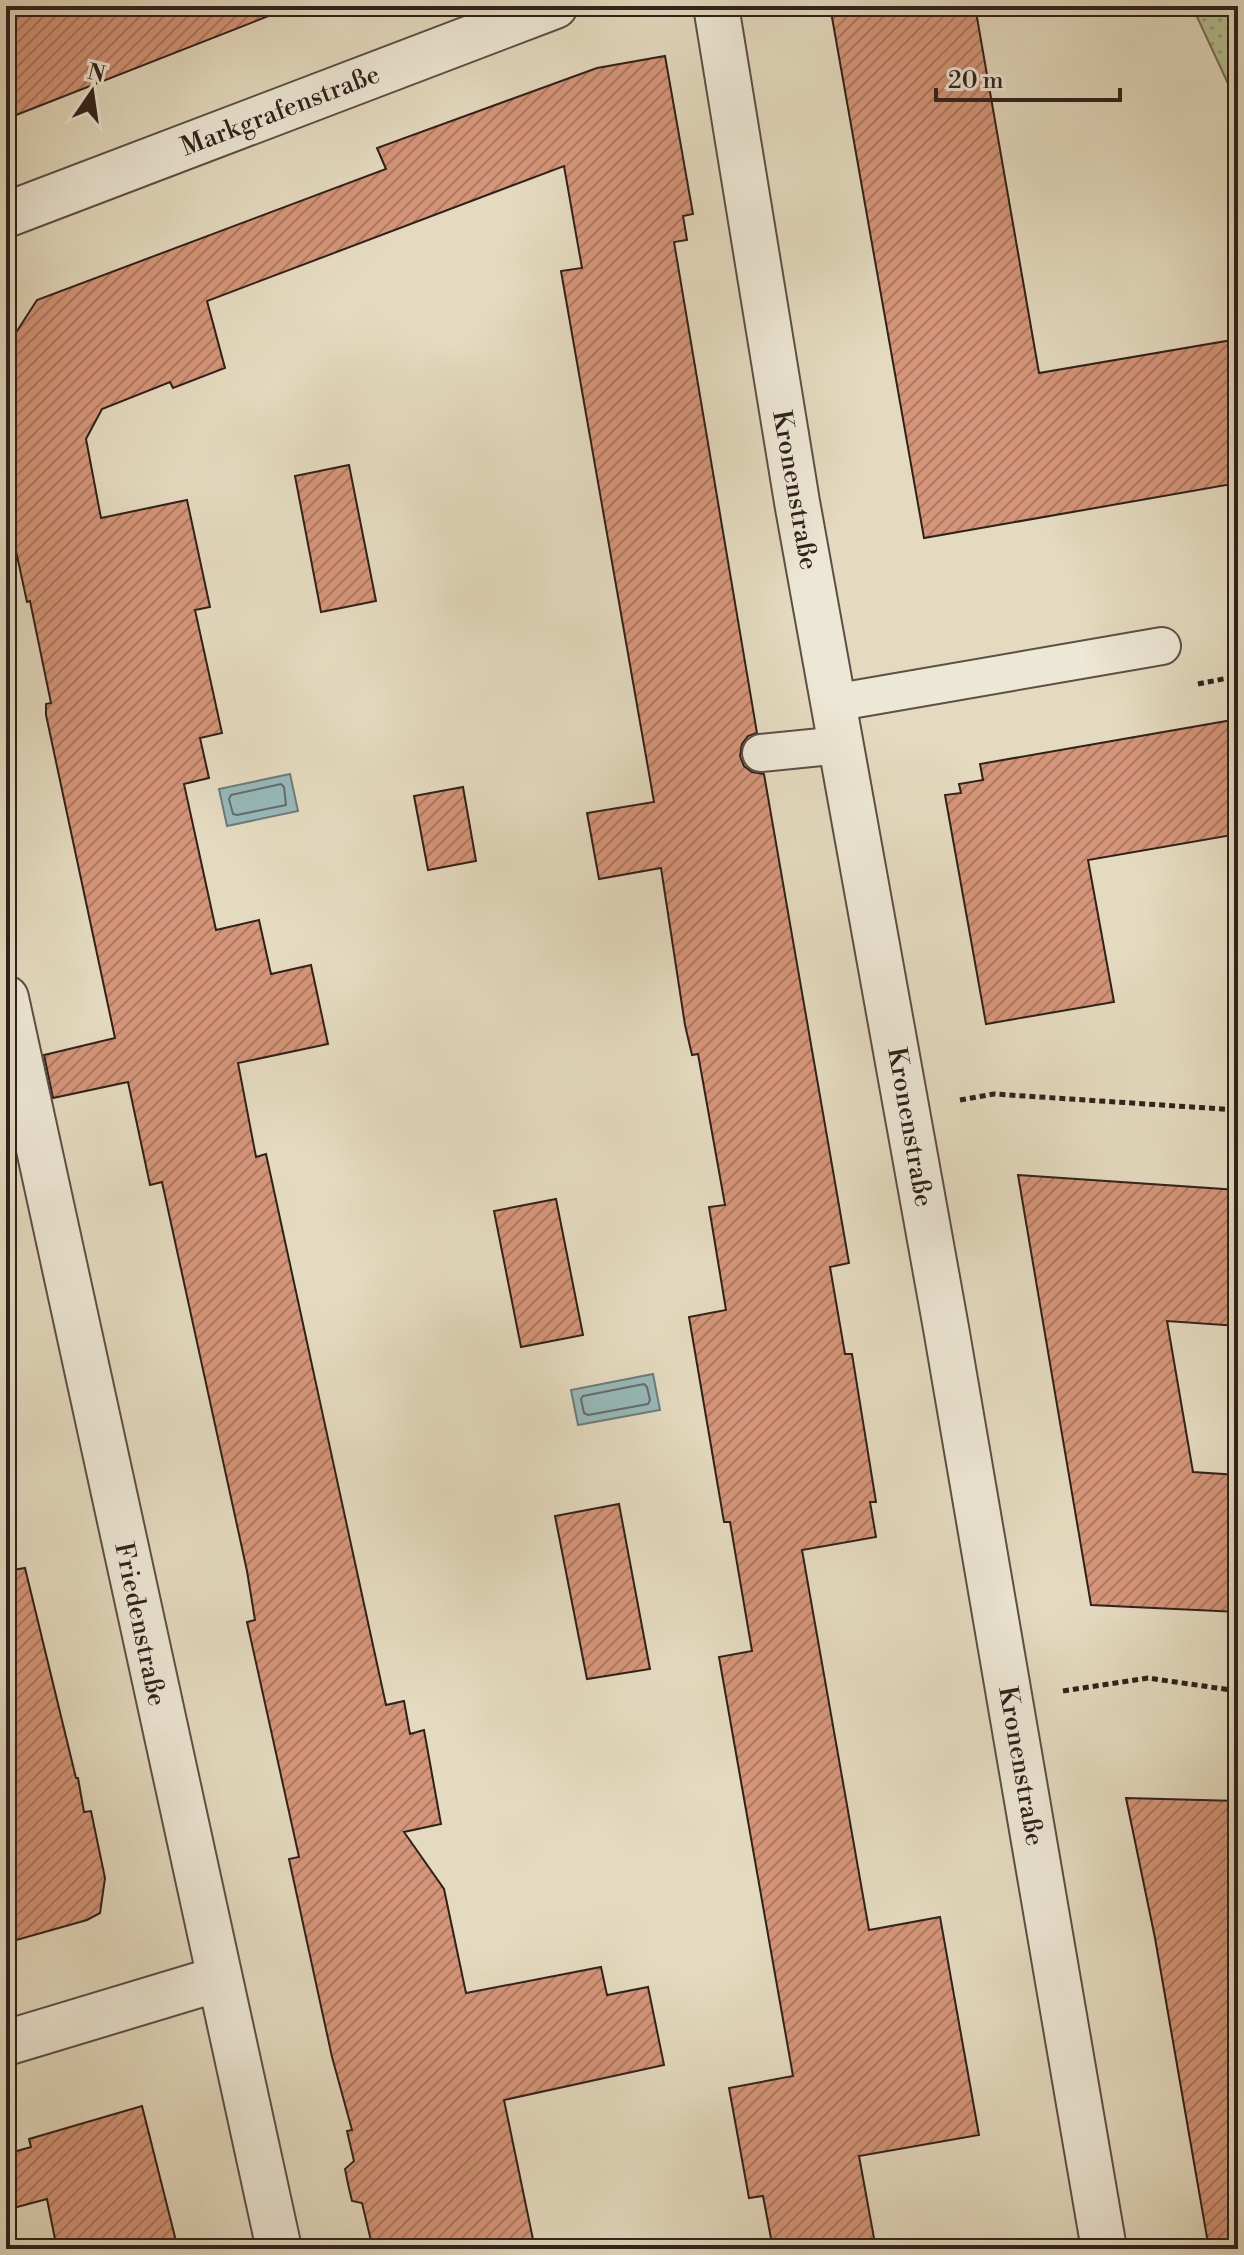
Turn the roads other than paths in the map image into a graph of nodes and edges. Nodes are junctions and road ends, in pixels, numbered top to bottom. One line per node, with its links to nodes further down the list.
1 (555, 6): 3 (street, Markgrafenstraße)
2 (716, 6): 5 (street, Kronenstraße)
3 (6, 215)
4 (1162, 646): 5 (lane)
5 (837, 724): 6 (lane); 11 (street, Kronenstraße)
6 (761, 753)
7 (6, 998): 8 (street, Friedenstraße)
8 (218, 1979): 9 (street); 10 (street, Friedenstraße)
9 (6, 2043)
10 (279, 2249)
11 (1104, 2249)

